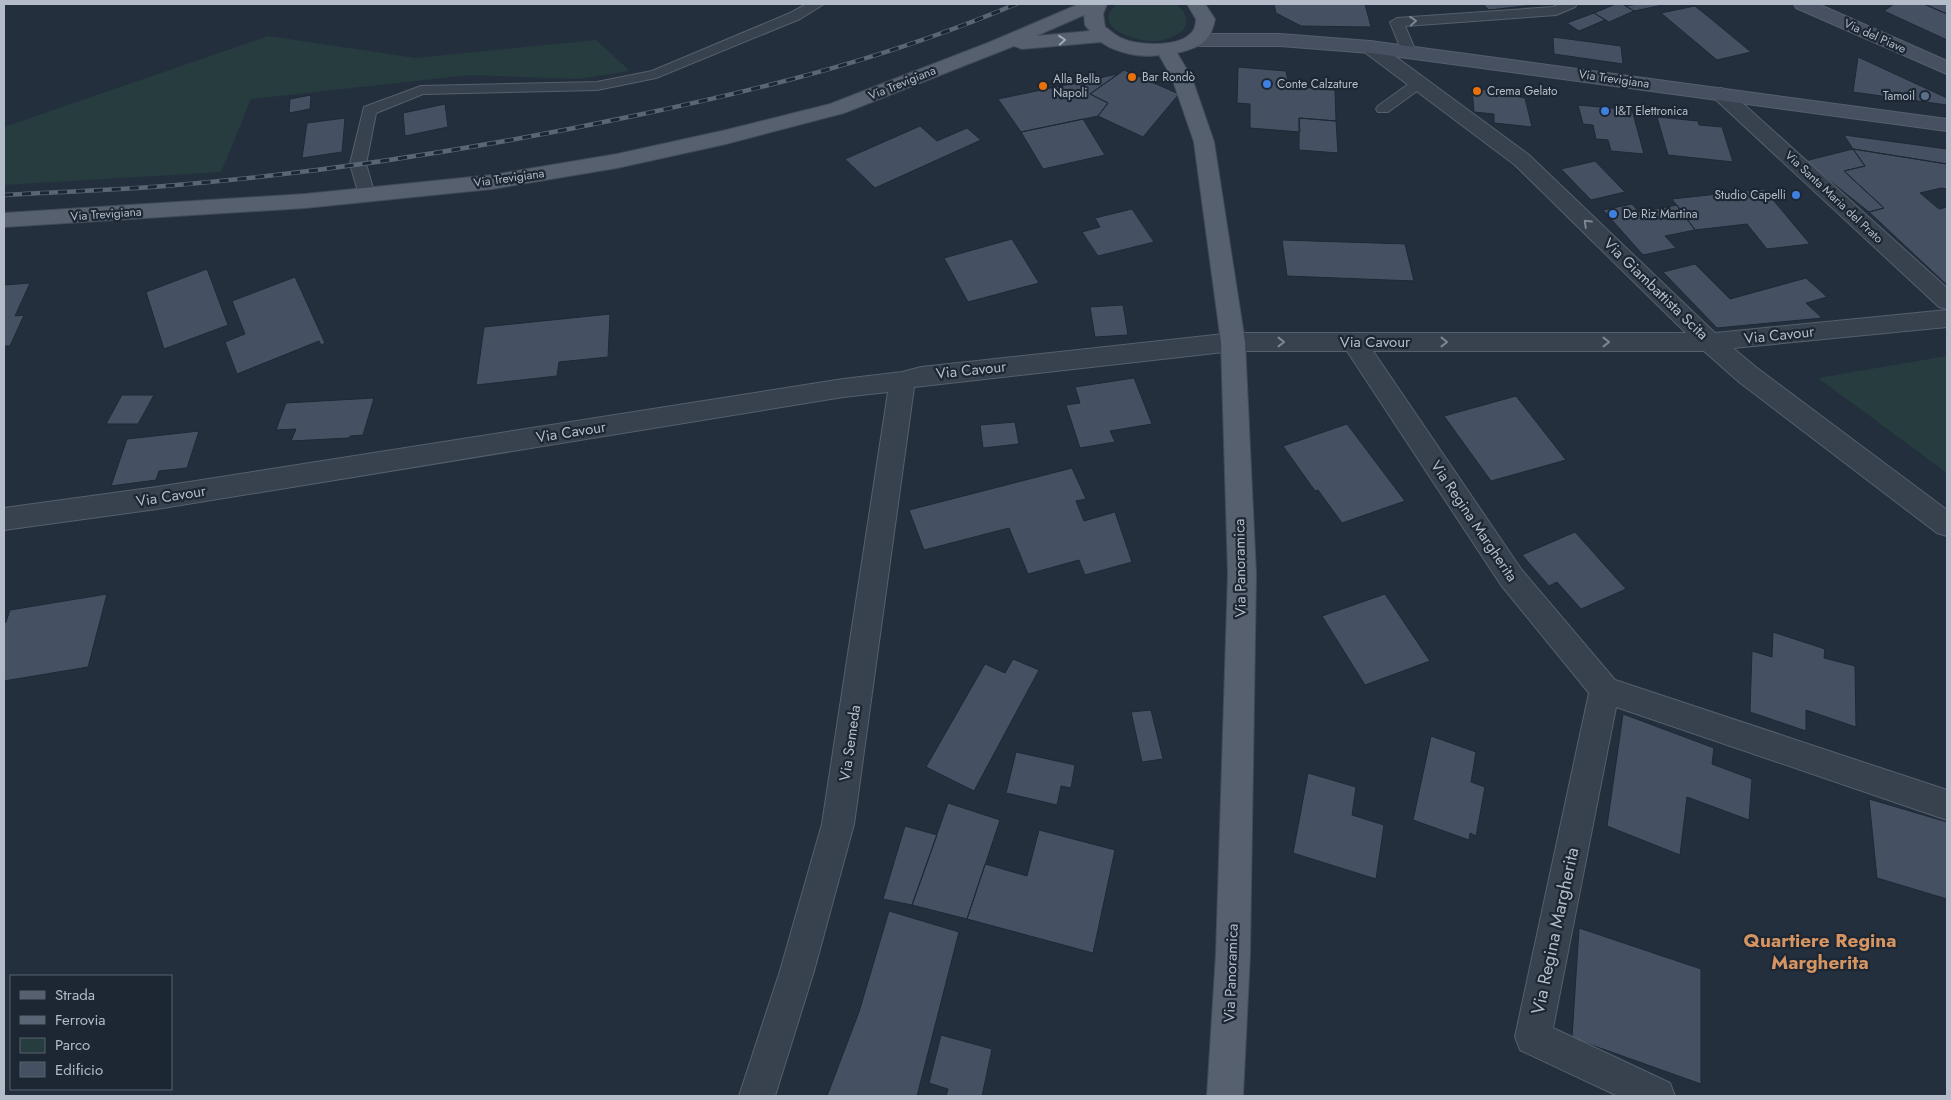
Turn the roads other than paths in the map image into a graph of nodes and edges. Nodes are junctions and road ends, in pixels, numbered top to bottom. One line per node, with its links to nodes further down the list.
1 (817, 4): 18 (lane)
2 (1096, 4): 6 (main road, Via Trevigiana); 9 (main road, Via Trevigiana)
3 (1570, 4): 12 (lane, one-way to 3)
4 (1803, 4): 13 (street, Via del Piave)
5 (1199, 7): 7 (main road, Via Trevigiana); 8 (street, Via Trevigiana)
6 (1103, 36): 9 (main road, Via Trevigiana, one-way to 6); 11 (main road, Via Trevigiana)
7 (1195, 40): 8 (street, Via Trevigiana); 11 (main road, Via Trevigiana)
8 (1280, 40): 10 (street, Via Trevigiana)
9 (996, 46): 18 (main road, Via Trevigiana)
10 (1370, 47): 12 (street, Via Trevigiana); 14 (street, Via Giambattista Scita)
11 (1166, 50): 22 (main road, Via Panoramica)
12 (1409, 52): 15 (street, Via Trevigiana)
13 (1947, 68)
14 (1419, 83): 16 (lane); 24 (street, Via Giambattista Scita, one-way to 14)
15 (1721, 94): 17 (street, Via Trevigiana); 20 (street, Via Santa Maria del Prato)
16 (1383, 109)
17 (1947, 124)
18 (367, 195): 19 (main road, Via Trevigiana)
19 (4, 220)
20 (1947, 301)
21 (1947, 318): 24 (street, Via Cavour)
22 (1232, 342): 23 (street, Via Cavour, one-way to 23); 25 (street, Via Cavour); 31 (main road, Via Panoramica)
23 (1354, 342): 24 (street, Via Cavour, one-way to 24); 28 (street, Via Regina Margherita)
24 (1710, 342): 27 (street, Via Giambattista Scita)
25 (902, 381): 26 (street, Via Cavour); 30 (street, Via Semeda)
26 (4, 519)
27 (1947, 525)
28 (1605, 690): 29 (street); 32 (street, Via Regina Margherita)
29 (1947, 805)
30 (757, 1096)
31 (1226, 1096)
32 (1657, 1096)

